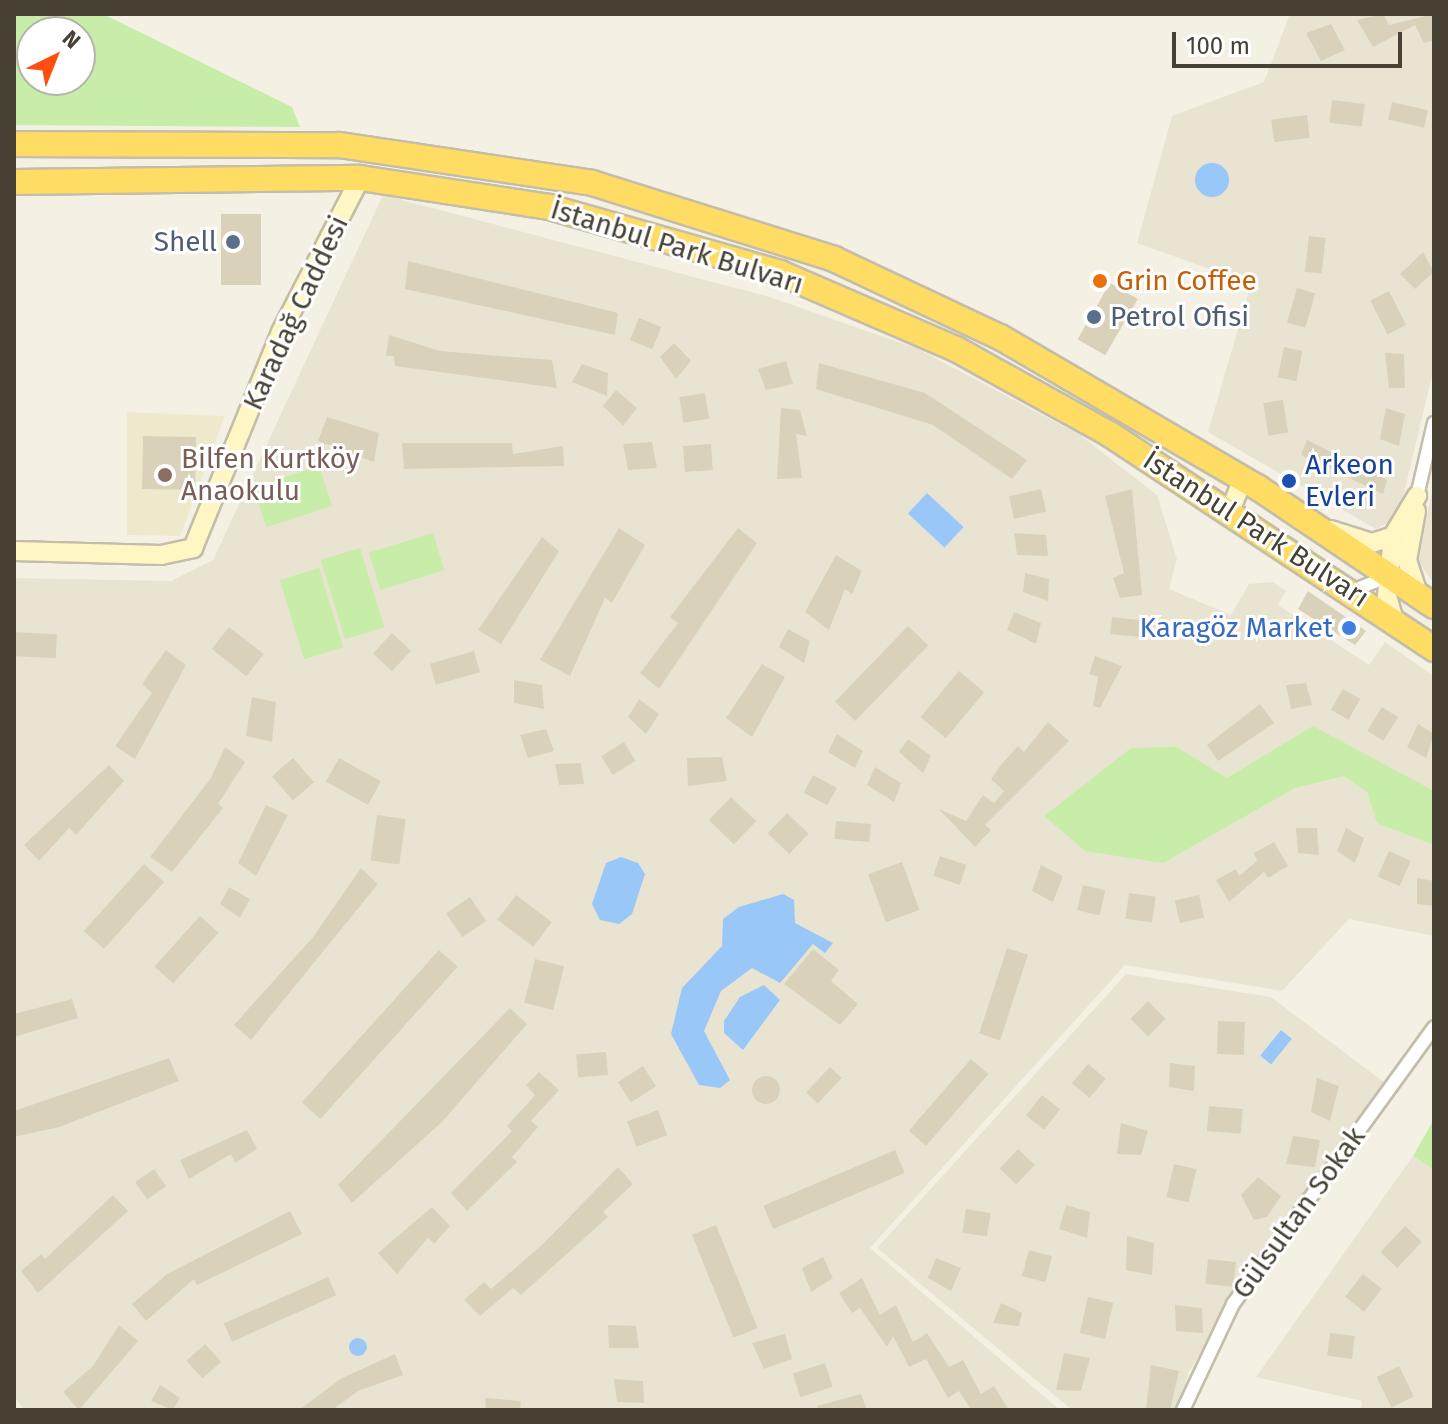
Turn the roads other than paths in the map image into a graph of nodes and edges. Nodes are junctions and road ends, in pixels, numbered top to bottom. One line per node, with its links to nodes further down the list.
1 (14, 144): 5 (highway, İstanbul Park Bulvarı)
2 (360, 178): 3 (highway, İstanbul Park Bulvarı); 7 (highway, İstanbul Park Bulvarı); 10 (street, Karadağ Caddesi)
3 (14, 182)
4 (1434, 423): 6 (street)
5 (1243, 479): 7 (street); 8 (highway, İstanbul Park Bulvarı)
6 (1417, 496): 9 (street); 11 (street)
7 (1230, 511): 12 (highway, İstanbul Park Bulvarı)
8 (1320, 526): 9 (street); 11 (highway, İstanbul Park Bulvarı)
9 (1393, 536): 11 (street)
10 (14, 551)
11 (1394, 571): 12 (street); 13 (highway, İstanbul Park Bulvarı); 14 (street)
12 (1352, 591): 14 (highway, İstanbul Park Bulvarı)
13 (1426, 600)
14 (1394, 620): 15 (highway, İstanbul Park Bulvarı)
15 (1434, 649)
16 (1434, 1027): 17 (street, Gülsultan Sokak)
17 (1183, 1410)

